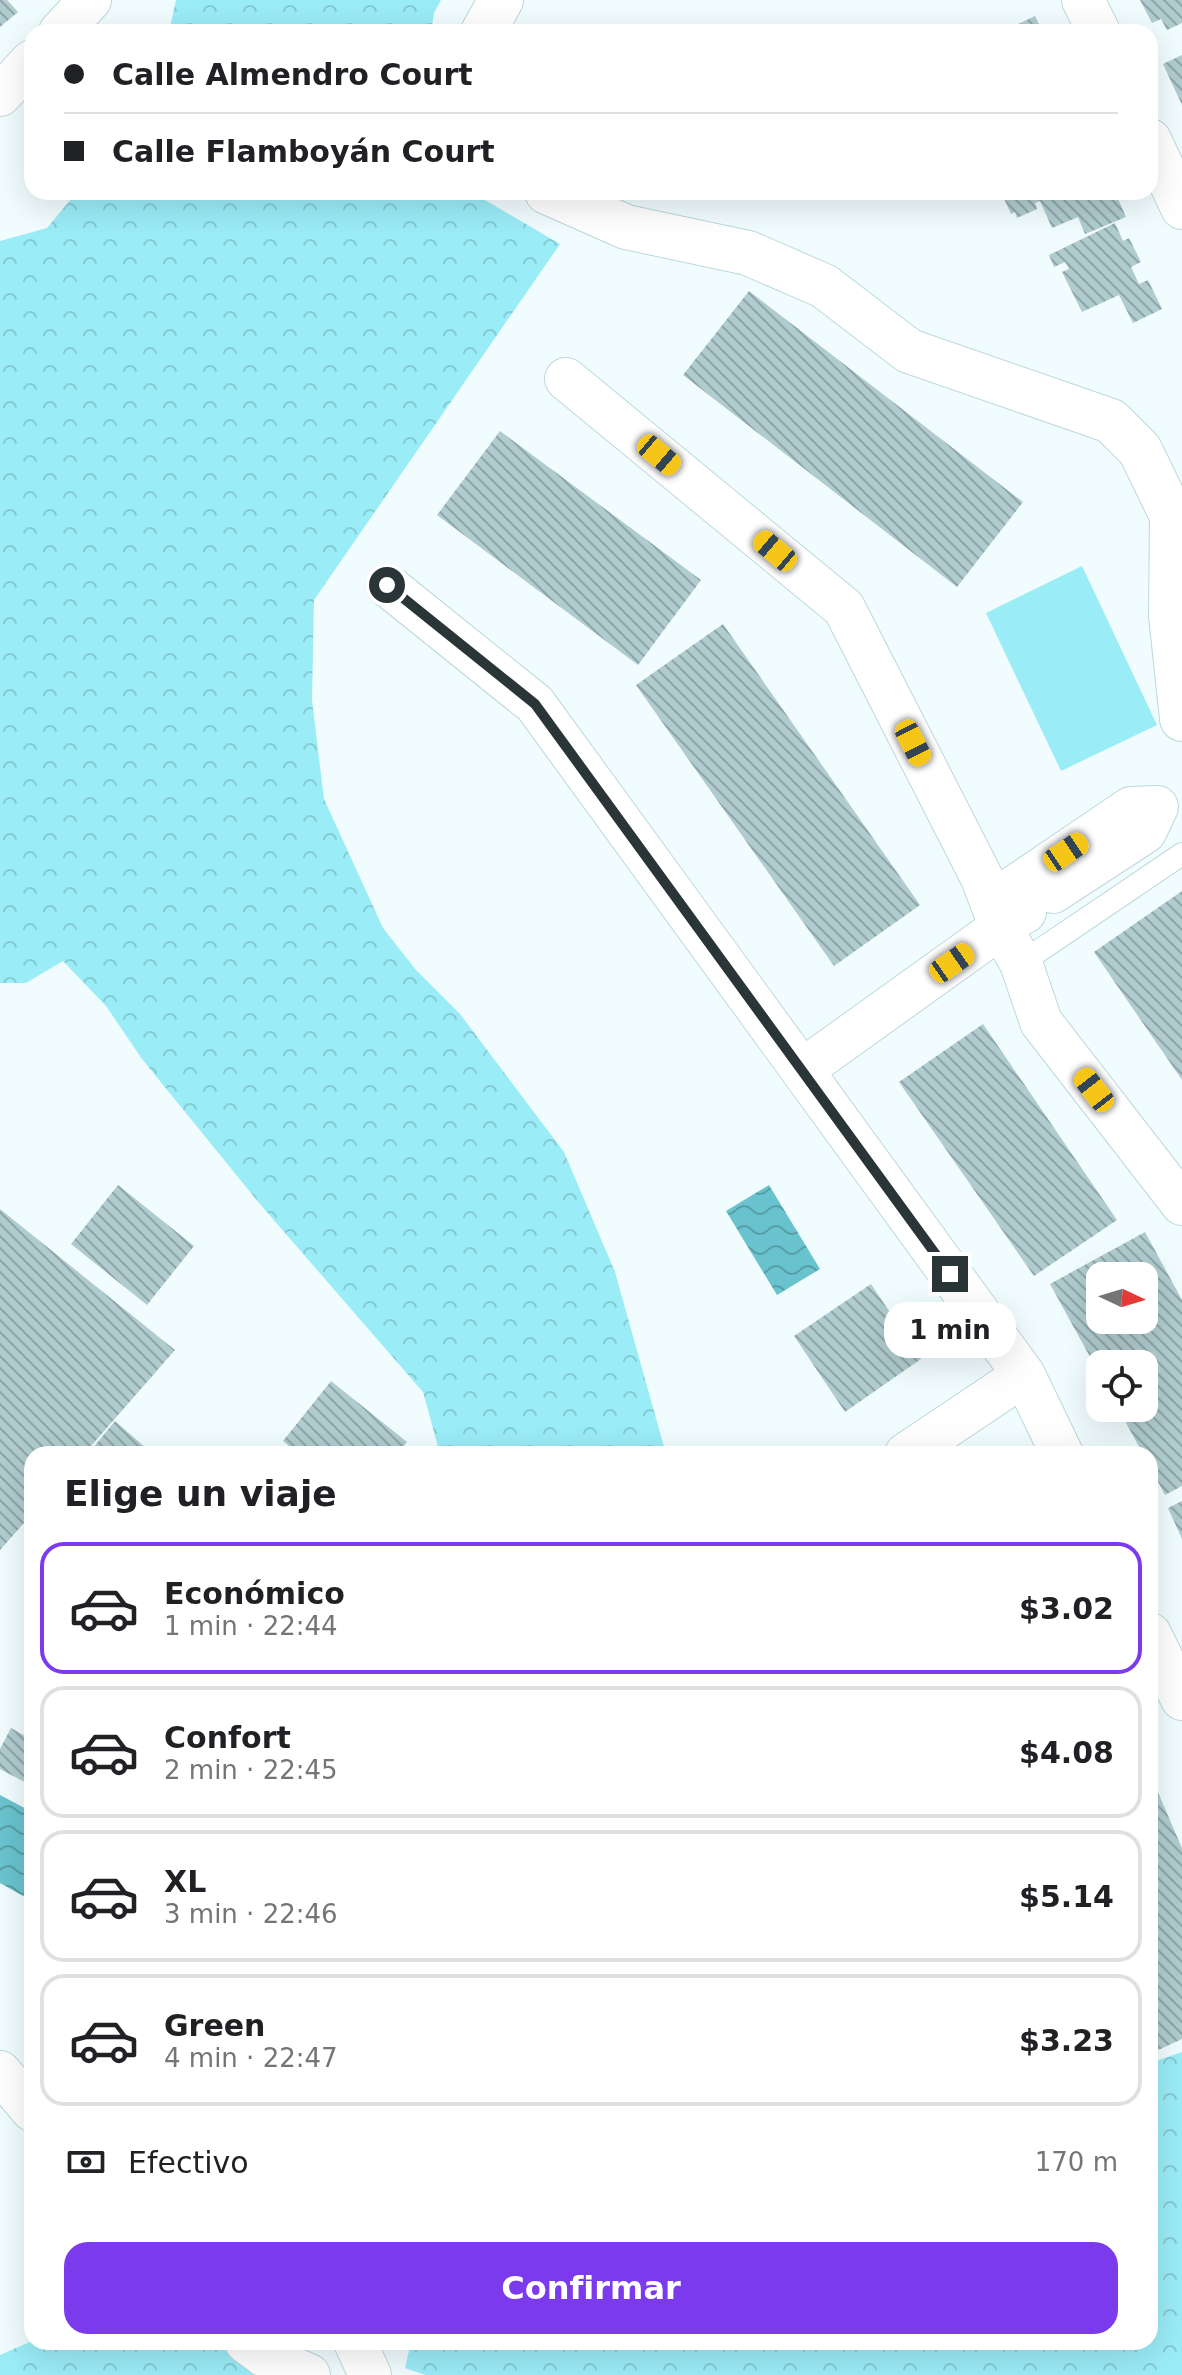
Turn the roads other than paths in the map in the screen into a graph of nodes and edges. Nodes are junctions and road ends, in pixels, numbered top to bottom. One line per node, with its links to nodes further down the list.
1 (90, 0): 4 (street)
2 (501, 0): 5 (street)
3 (1083, 0): 6 (street)
4 (68, 24)
5 (488, 24)
6 (1095, 24)
7 (24, 70): 8 (street)
8 (0, 95)
9 (1158, 157): 11 (street)
10 (565, 200): 14 (street)
11 (1182, 208)
12 (566, 379): 17 (street)
13 (387, 585): 18 (street)
14 (1182, 719)
15 (1169, 800): 17 (street)
16 (1182, 854): 17 (lane)
17 (1022, 923): 18 (street); 19 (street)
18 (802, 1070): 20 (street)
19 (1182, 1204)
20 (1024, 1375): 21 (street); 22 (street)
21 (918, 1446)
22 (1058, 1446)
23 (1158, 1650): 24 (street)
24 (1182, 1699)
25 (0, 2072): 26 (street)
26 (24, 2100)
27 (257, 2350): 29 (street)
28 (359, 2350): 30 (street)
29 (309, 2375)
30 (370, 2375)

